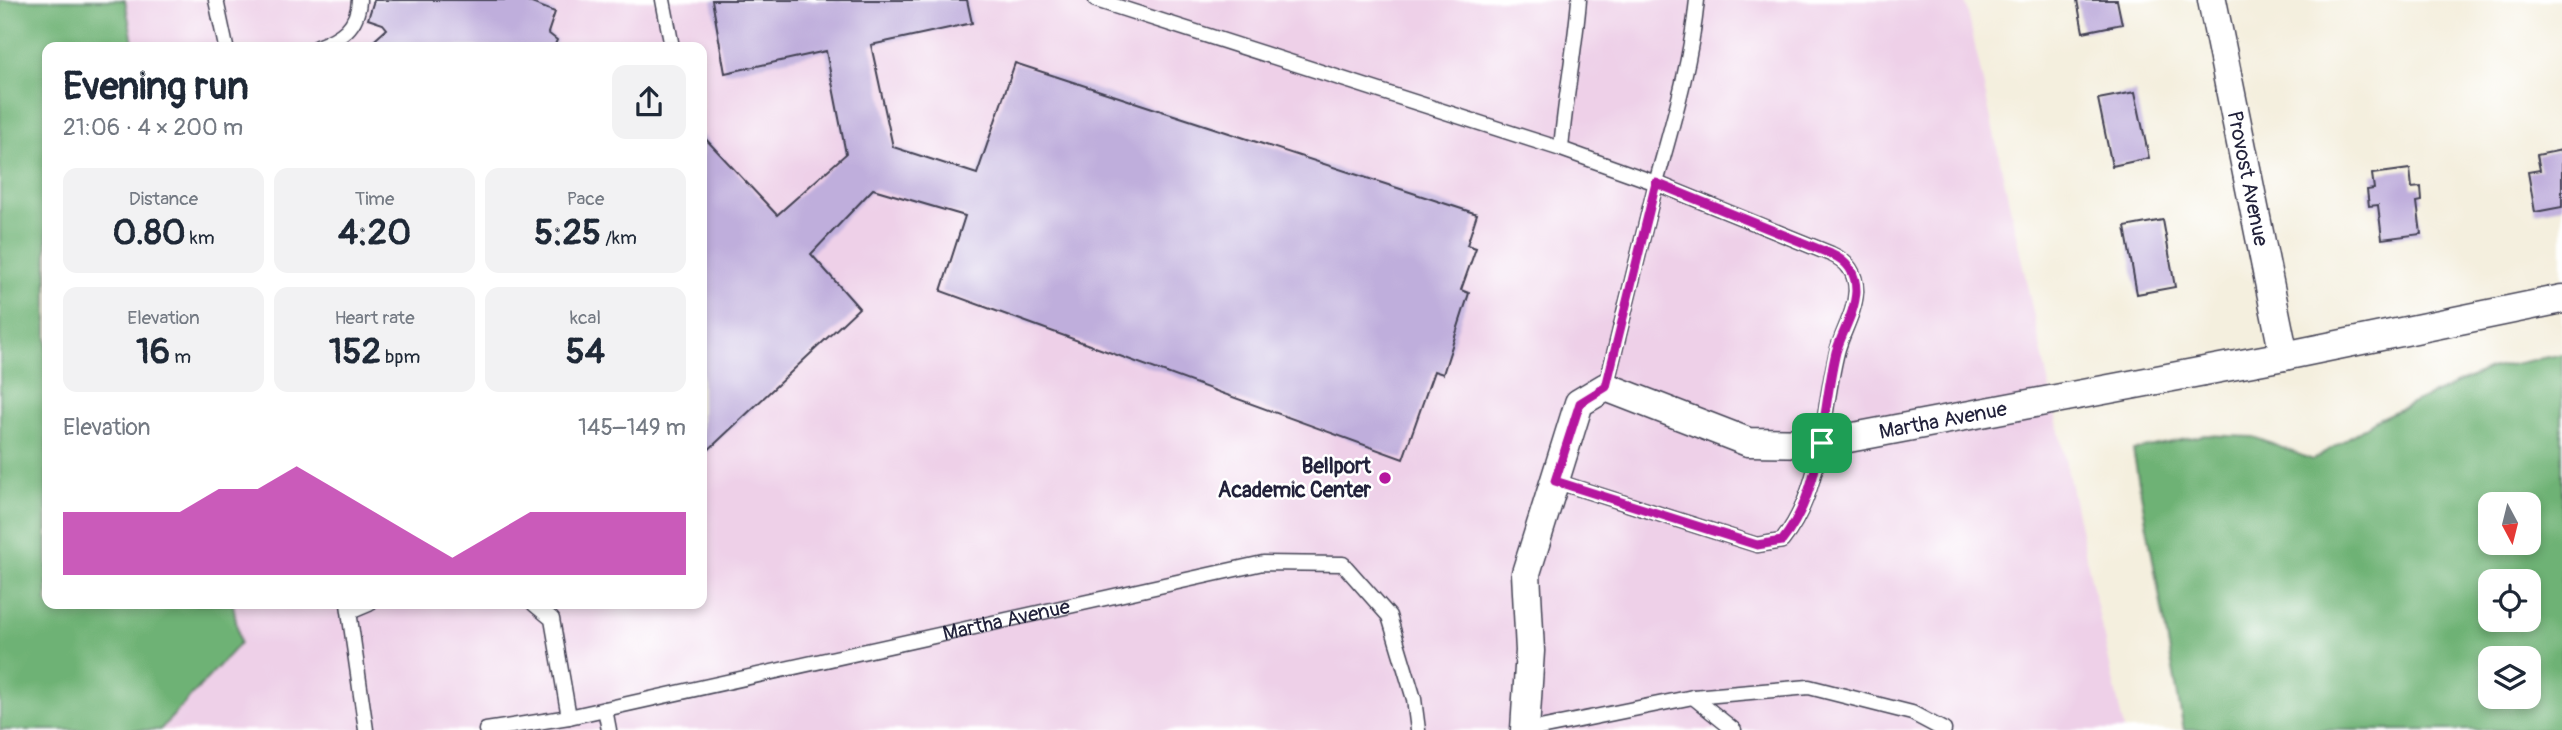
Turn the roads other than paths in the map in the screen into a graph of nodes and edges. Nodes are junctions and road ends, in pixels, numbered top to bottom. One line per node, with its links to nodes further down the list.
1 (216, 0): 8 (lane)
2 (359, 0): 9 (lane)
3 (663, 0): 10 (lane)
4 (1096, 0): 11 (lane)
5 (1578, 0): 11 (lane)
6 (1697, 0): 12 (lane)
7 (2212, 0): 14 (street, Provost Avenue)
8 (225, 42)
9 (330, 42)
10 (671, 42)
11 (1561, 149): 12 (lane)
12 (1656, 183): 15 (lane); 16 (lane)
13 (2562, 299): 14 (street, Martha Avenue)
14 (2284, 356): 16 (street, Martha Avenue)
15 (1606, 387): 16 (street, Martha Avenue); 17 (street)
16 (1822, 443): 17 (lane)
17 (1555, 481): 27 (street)
18 (349, 609): 23 (lane)
19 (540, 609): 22 (lane)
20 (1693, 697): 27 (lane); 28 (lane); 29 (lane)
21 (605, 709): 22 (lane, Martha Avenue); 25 (lane); 26 (lane, Martha Avenue)
22 (569, 718): 24 (lane, Martha Avenue)
23 (366, 730)
24 (486, 730)
25 (609, 730)
26 (1418, 730)
27 (1528, 730)
28 (1734, 730)
29 (1944, 730)

